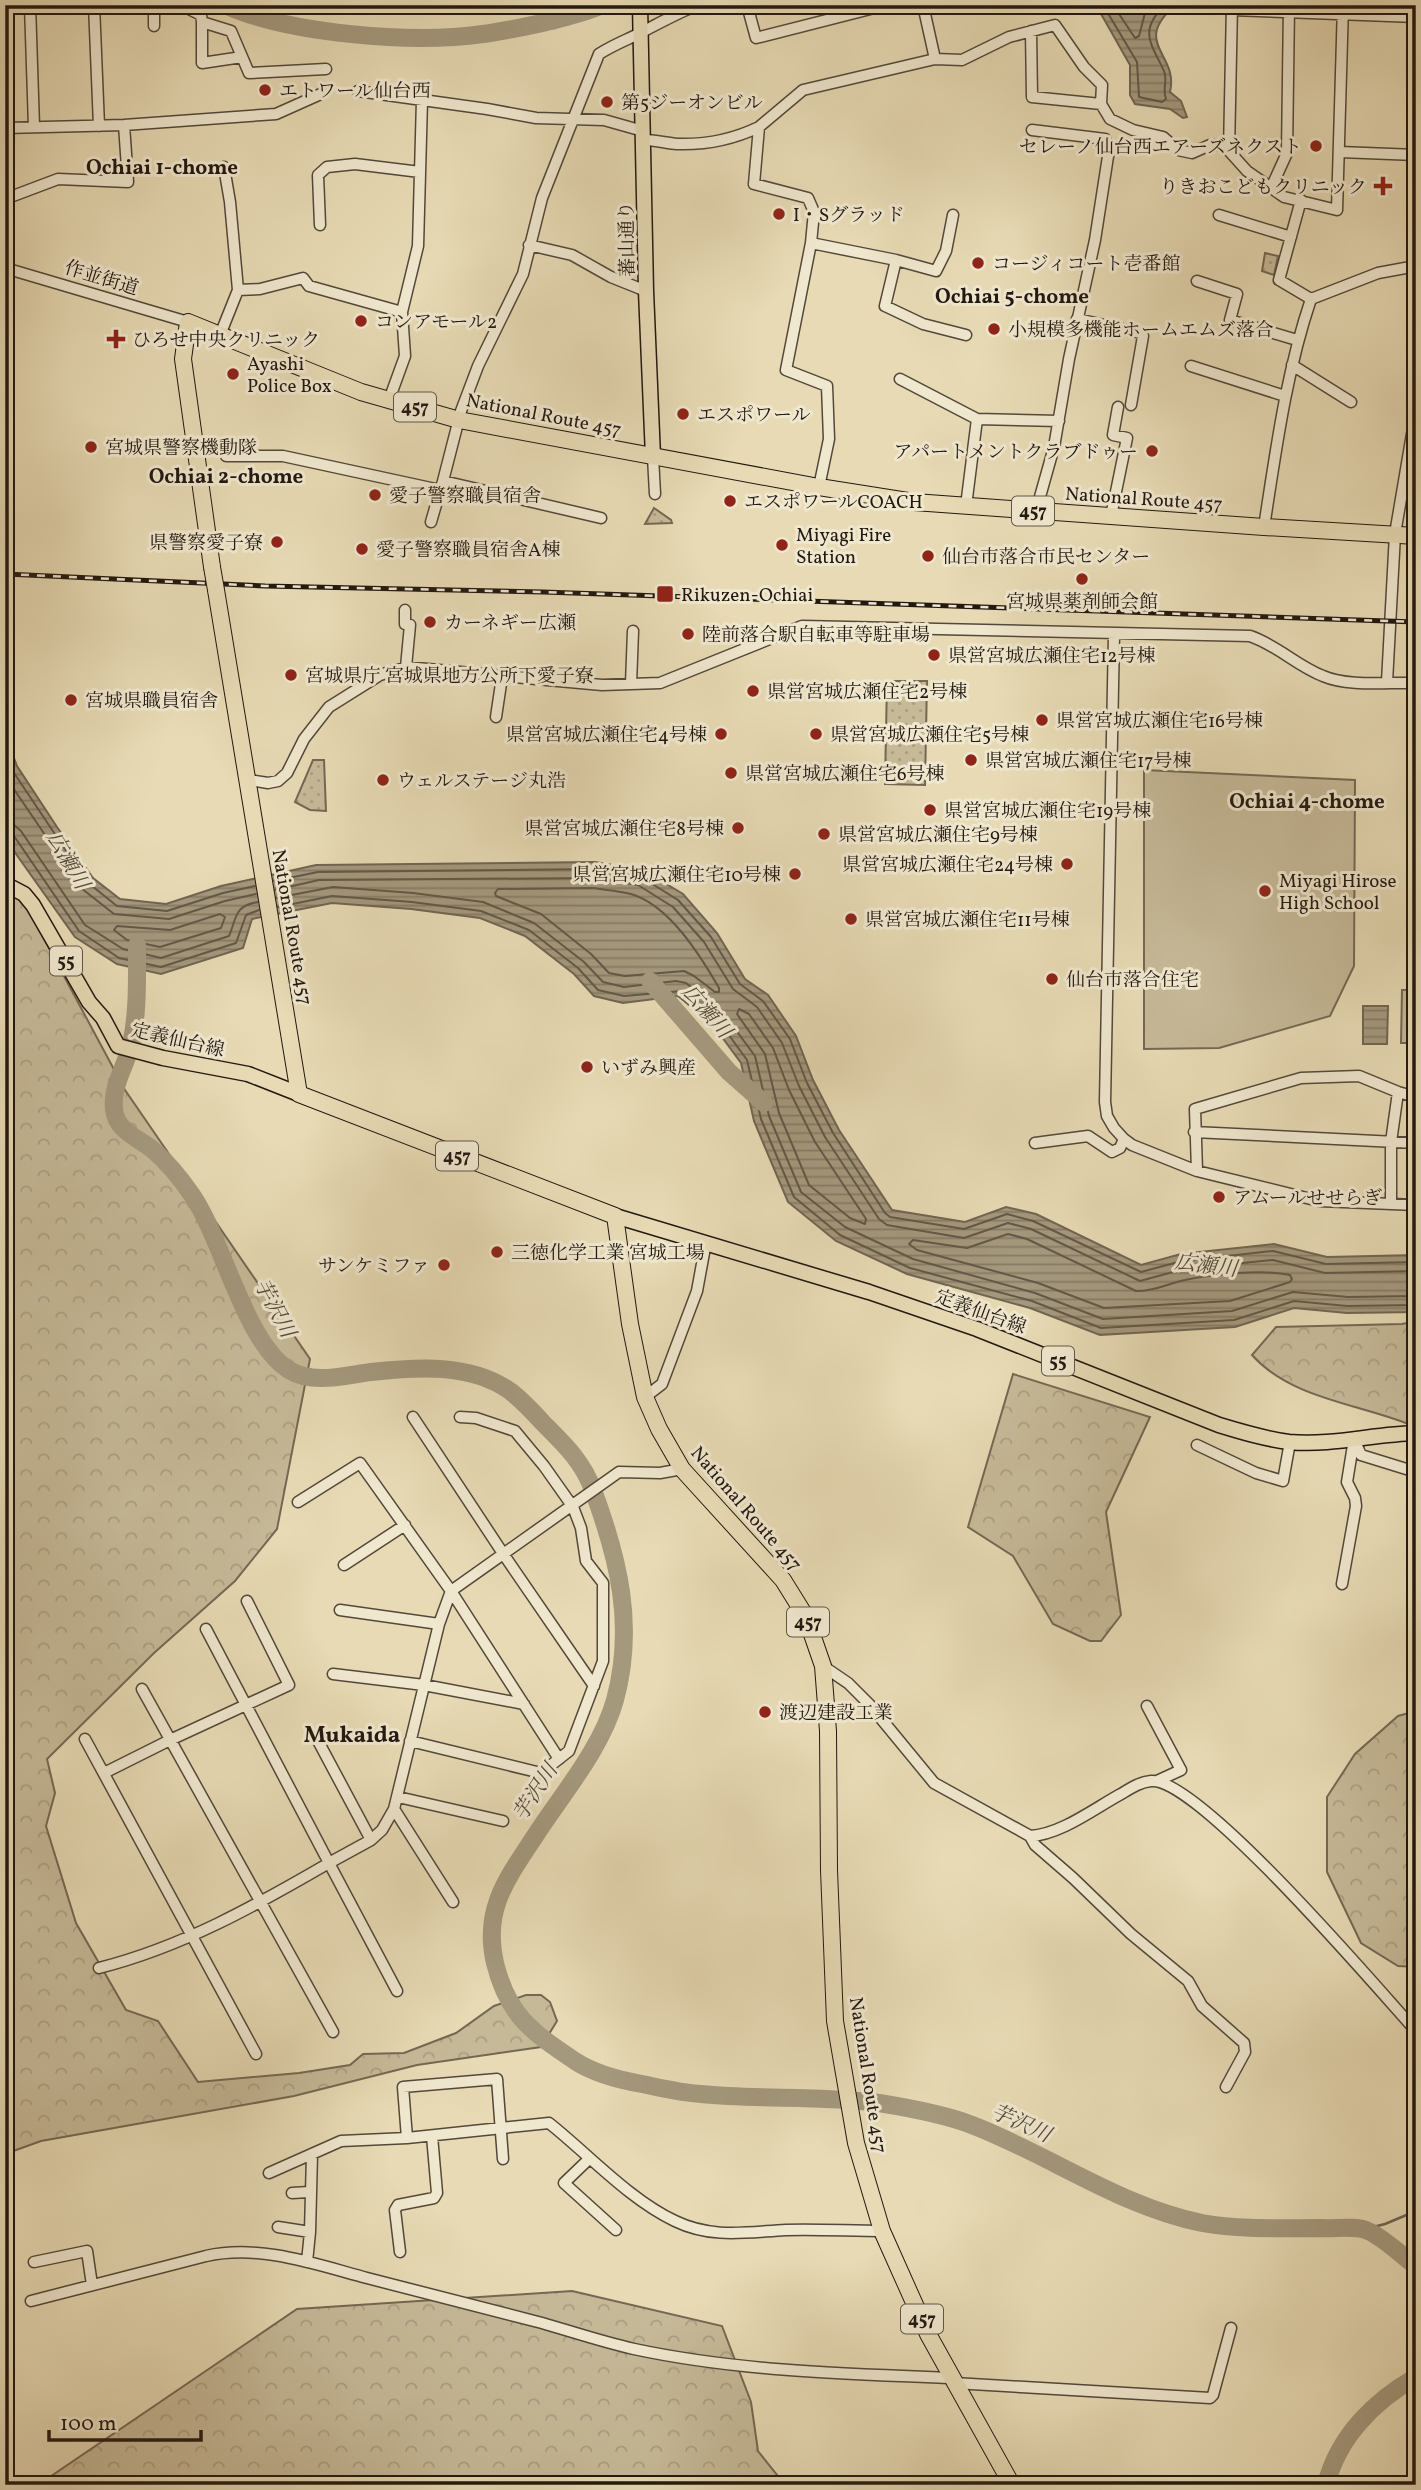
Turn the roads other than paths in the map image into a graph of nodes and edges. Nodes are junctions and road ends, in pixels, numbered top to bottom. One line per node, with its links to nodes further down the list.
1 (30, 5): 30 (street)
2 (94, 5): 29 (street)
3 (153, 5): 17 (street)
4 (181, 5): 16 (street)
5 (361, 5): 6 (street)
6 (453, 5)
7 (698, 5): 15 (street)
8 (747, 5): 9 (street)
9 (886, 5)
10 (923, 5): 20 (street)
11 (1232, 8): 12 (street); 36 (street)
12 (1289, 8): 13 (street); 41 (street)
13 (1342, 10): 14 (street); 37 (street)
14 (1416, 17)
15 (641, 19): 26 (street); 34 (main road, 蕃山通り)
16 (202, 22): 19 (street); 19 (street)
17 (154, 26)
18 (1031, 31): 20 (street); 25 (street); 25 (street)
19 (242, 57): 21 (street)
20 (935, 59): 31 (street)
21 (326, 69)
22 (358, 91): 24 (street)
23 (323, 93): 28 (street)
24 (422, 100): 26 (street); 40 (street)
25 (1101, 104): 27 (street)
26 (573, 119): 34 (street); 49 (street)
27 (1110, 119): 35 (street); 36 (street)
28 (124, 125): 29 (street); 42 (street)
29 (99, 126): 30 (street)
30 (34, 127): 32 (street)
31 (759, 127): 34 (street); 48 (street)
32 (5, 128)
33 (1032, 130): 35 (street)
34 (643, 136): 55 (main road, 蕃山通り)
35 (1105, 139): 58 (street)
36 (1229, 146): 41 (street)
37 (1340, 152): 38 (street); 43 (street)
38 (1416, 155)
39 (223, 167): 54 (street)
40 (420, 172): 46 (street); 57 (street)
41 (1271, 188): 43 (street)
42 (5, 199)
43 (1301, 200): 47 (street)
44 (953, 215): 50 (street)
45 (1219, 215): 47 (street)
46 (320, 225)
47 (1291, 237): 56 (street)
48 (811, 243): 50 (street); 78 (street)
49 (529, 245): 55 (street); 72 (street)
50 (896, 260): 61 (street)
51 (1416, 266): 56 (street)
52 (5, 268): 59 (street, 作並街道)
53 (1197, 281): 62 (street)
54 (238, 290): 57 (street); 60 (street)
55 (646, 290): 76 (main road, 蕃山通り)
56 (1311, 299): 62 (street)
57 (402, 312): 68 (street)
58 (1077, 319): 70 (street); 74 (street)
59 (188, 322): 60 (highway, National Route 457 / 457); 97 (highway, National Route 457, bridge)
60 (220, 335): 68 (highway, National Route 457 / 457)
61 (966, 335)
62 (1297, 340): 63 (street)
63 (1292, 365): 67 (street); 69 (street)
64 (1191, 366): 67 (street)
65 (1416, 367): 86 (street)
66 (900, 379): 73 (street)
67 (1285, 396): 85 (street)
68 (388, 400): 72 (highway, National Route 457 / 457)
69 (1351, 402)
70 (1131, 405)
71 (1118, 407): 82 (street)
72 (459, 419): 76 (highway, National Route 457 / 457); 77 (street)
73 (977, 419): 74 (street); 80 (street)
74 (1059, 421): 81 (street)
75 (226, 456): 77 (street)
76 (653, 457): 78 (highway, National Route 457 / 457); 79 (street)
77 (441, 485): 83 (street); 84 (street)
78 (818, 487): 80 (highway, National Route 457 / 457)
79 (655, 494)
80 (966, 506): 81 (highway, National Route 457 / 457)
81 (1035, 511): 82 (highway, National Route 457 / 457)
82 (1111, 516): 85 (highway, National Route 457 / 457)
83 (601, 518)
84 (431, 522)
85 (1264, 527): 86 (highway, National Route 457 / 457)
86 (1395, 534): 87 (highway, National Route 457 / 457); 93 (street)
87 (1416, 536)
88 (405, 610): 91 (street)
89 (633, 631): 95 (street)
90 (1114, 634): 93 (street); 95 (street); 103 (street)
91 (406, 667): 92 (street); 97 (street)
92 (502, 677): 95 (street); 96 (street)
93 (1387, 682): 94 (street)
94 (1416, 683)
95 (631, 684)
96 (496, 717)
97 (249, 780): 100 (highway, National Route 457)
98 (5, 884): 100 (main road, 定義仙台線 / 55)
99 (1398, 1091): 101 (street); 102 (street); 104 (street)
100 (299, 1094): 110 (highway, 457)
101 (1416, 1097)
102 (1194, 1132): 104 (street); 107 (street)
103 (1124, 1139): 105 (street); 107 (street)
104 (1391, 1142): 106 (street); 108 (street)
105 (1035, 1143)
106 (1416, 1143)
107 (1197, 1171): 108 (street)
108 (1391, 1204): 109 (street)
109 (1416, 1205)
110 (615, 1216): 111 (main road, 定義仙台線 / 55); 112 (highway, National Route 457 / 457)
111 (706, 1242): 112 (street); 117 (main road, 定義仙台線 / 55)
112 (645, 1397): 119 (highway, National Route 457 / 457)
113 (413, 1417): 124 (street)
114 (460, 1417): 122 (street)
115 (1416, 1433): 116 (main road, 定義仙台線 / 55)
116 (1354, 1439): 117 (main road, 定義仙台線 / 55); 120 (street); 126 (street)
117 (1290, 1442): 118 (street)
118 (1197, 1445)
119 (682, 1469): 122 (street); 132 (highway, National Route 457 / 457)
120 (1416, 1472)
121 (298, 1502): 123 (street)
122 (574, 1504): 124 (street); 135 (street)
123 (405, 1525): 125 (street); 127 (street)
124 (504, 1555): 127 (street); 135 (street)
125 (344, 1565)
126 (1342, 1584)
127 (451, 1591): 130 (street); 137 (street)
128 (247, 1601): 138 (street)
129 (340, 1610): 130 (street)
130 (439, 1624): 134 (street)
131 (206, 1629): 138 (street)
132 (823, 1666): 150 (street); 173 (highway, National Route 457 / 457)
133 (333, 1674): 134 (street)
134 (424, 1685): 137 (street); 143 (street)
135 (594, 1686): 144 (street)
136 (142, 1689): 142 (street)
137 (524, 1704): 144 (street)
138 (247, 1706): 142 (street); 152 (street)
139 (1147, 1706): 146 (street)
140 (85, 1738): 145 (street)
141 (317, 1739): 151 (street)
142 (170, 1740): 145 (street); 153 (street)
143 (410, 1741): 144 (street); 147 (street)
144 (559, 1759)
145 (104, 1773): 155 (street)
146 (1157, 1781): 150 (street); 158 (street)
147 (398, 1797): 148 (street); 149 (street)
148 (394, 1809): 151 (street); 154 (street)
149 (503, 1821)
150 (1030, 1836): 161 (street)
151 (371, 1840): 152 (street)
152 (329, 1863): 153 (street); 157 (street)
153 (261, 1902): 155 (street); 159 (street)
154 (453, 1902)
155 (192, 1937): 156 (street); 160 (street)
156 (99, 1968)
157 (397, 1991)
158 (1416, 2031)
159 (333, 2032)
160 (256, 2054)
161 (1226, 2087)
162 (501, 2130): 163 (street); 164 (street); 166 (street); 167 (street)
163 (432, 2136): 164 (street); 175 (street)
164 (407, 2138): 165 (street)
165 (312, 2154): 168 (street); 169 (street)
166 (503, 2159)
167 (589, 2159): 172 (street); 173 (street)
168 (270, 2173)
169 (309, 2192): 170 (street); 174 (street)
170 (292, 2193)
171 (278, 2227): 174 (street)
172 (616, 2230)
173 (882, 2231): 181 (highway, National Route 457 / 457)
174 (310, 2232): 177 (street)
175 (400, 2252)
176 (34, 2262): 178 (street)
177 (307, 2262): 178 (street); 181 (street)
178 (92, 2285): 179 (street)
179 (31, 2301)
180 (1231, 2328): 181 (street)
181 (952, 2380): 182 (highway, National Route 457 / 457)
182 (1012, 2485)

